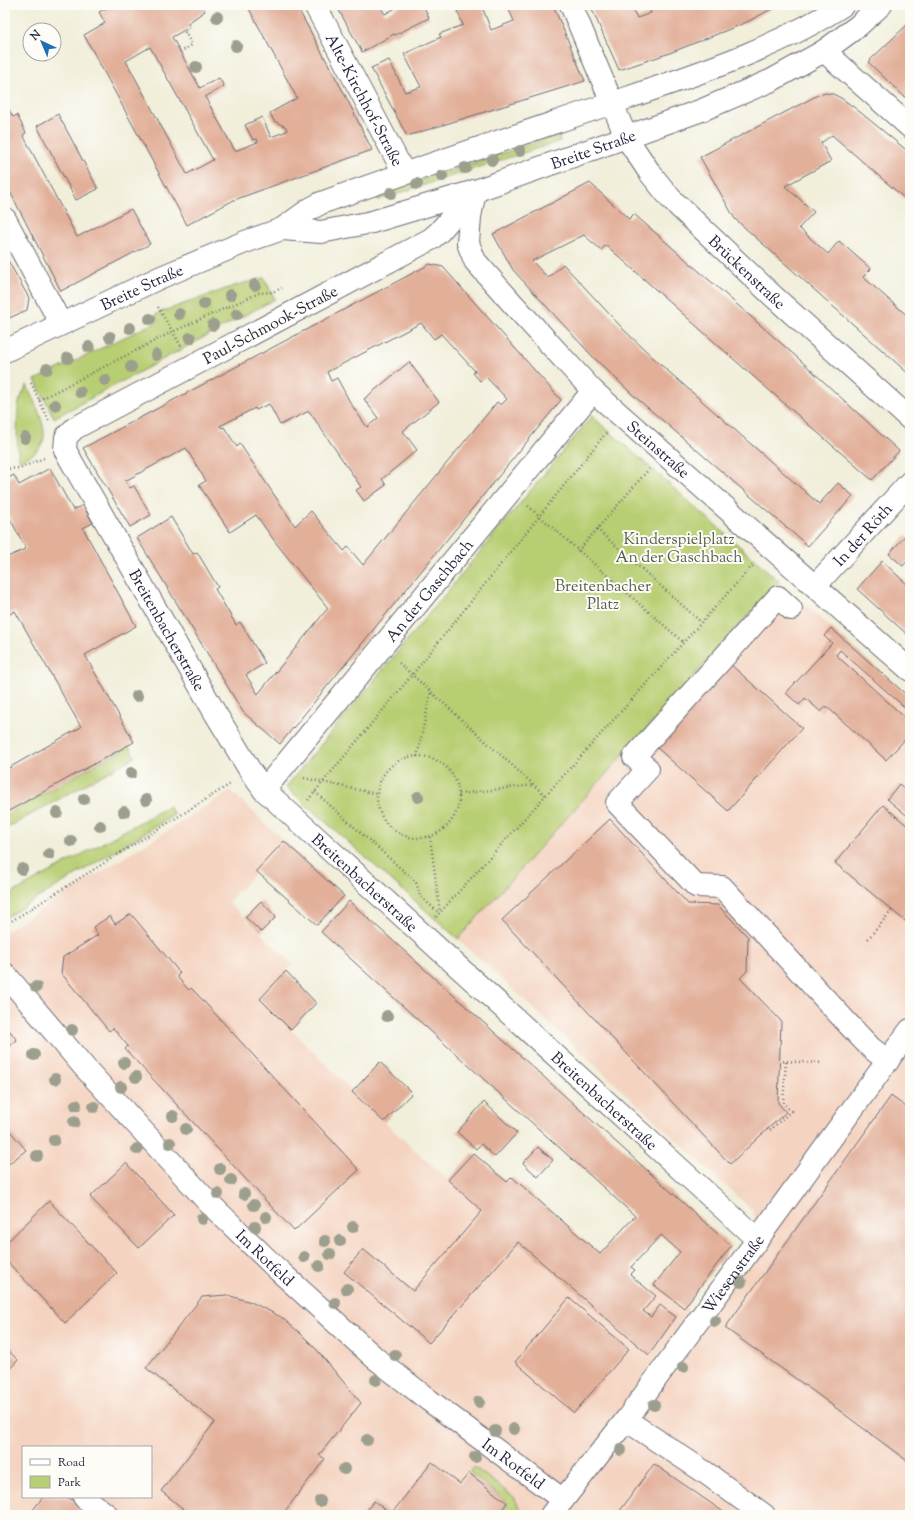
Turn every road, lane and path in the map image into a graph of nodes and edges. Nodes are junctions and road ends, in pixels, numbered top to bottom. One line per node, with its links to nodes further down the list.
1 (315, 5): 11 (street, Alte-Kirchhof-Straße)
2 (571, 5): 8 (street, Brückenstraße)
3 (843, 5): 8 (street, Breite Straße)
4 (881, 5): 6 (street, Breite Straße)
5 (184, 30): 7 (path)
6 (824, 51): 9 (street); 10 (street, Breite Straße)
7 (180, 52)
8 (612, 103): 10 (street, Brückenstraße); 11 (street, Breite Straße)
9 (910, 127)
10 (626, 137): 12 (street, Breite Straße); 25 (street, Brückenstraße)
11 (404, 173): 14 (street, Breite Straße)
12 (475, 191): 14 (street, Breite Straße); 22 (street, Steinstraße); 27 (street, Paul-Schmook-Straße)
13 (5, 219): 17 (street)
14 (282, 229): 17 (street, Breite Straße)
15 (282, 288): 18 (path)
16 (158, 307): 18 (path)
17 (61, 324): 20 (street, Breite Straße)
18 (172, 332): 19 (path); 24 (path)
19 (183, 350)
20 (5, 351)
21 (31, 383): 23 (path)
22 (593, 391): 36 (street, Steinstraße); 49 (street, An der Gaschbach)
23 (36, 393)
24 (39, 400)
25 (910, 419)
26 (608, 430): 32 (path)
27 (65, 450): 29 (path); 45 (street, Breitenbacherstraße)
28 (650, 468): 33 (path)
29 (6, 469)
30 (910, 482): 36 (street, In der Röth)
31 (528, 506): 32 (path)
32 (539, 515): 34 (path); 42 (path)
33 (597, 529): 34 (path); 38 (path)
34 (578, 551): 39 (path)
35 (756, 561): 38 (path)
36 (815, 586): 41 (street, Steinstraße)
37 (791, 609): 65 (street)
38 (701, 622): 39 (path)
39 (683, 642): 53 (path)
40 (398, 662): 42 (path)
41 (910, 670)
42 (412, 674): 43 (path); 47 (path)
43 (431, 692): 44 (path); 48 (path)
44 (417, 757): 51 (path); 52 (path)
45 (251, 772): 49 (street, Breitenbacherstraße); 59 (path)
46 (302, 778): 47 (path)
47 (323, 782): 50 (path); 51 (path)
48 (534, 785): 52 (path); 53 (path)
49 (264, 790): 68 (street, Breitenbacherstraße)
50 (315, 792): 54 (path); 57 (path)
51 (378, 794): 55 (path)
52 (459, 794): 55 (path)
53 (545, 795): 57 (path)
54 (305, 804)
55 (430, 837): 57 (path)
56 (892, 910): 60 (path)
57 (440, 913): 58 (path)
58 (435, 918)
59 (5, 925)
60 (868, 939)
61 (5, 974): 71 (street, Im Rotfeld)
62 (910, 1030): 65 (street, Wiesenstraße)
63 (779, 1061): 64 (path)
64 (786, 1061): 66 (path); 67 (path)
65 (888, 1061): 68 (street, Wiesenstraße)
66 (823, 1063)
67 (767, 1129)
68 (757, 1239): 69 (street, Wiesenstraße)
69 (626, 1420): 71 (street, Wiesenstraße); 73 (street)
70 (85, 1498): 72 (street)
71 (557, 1508)
72 (107, 1515)
73 (764, 1515)

